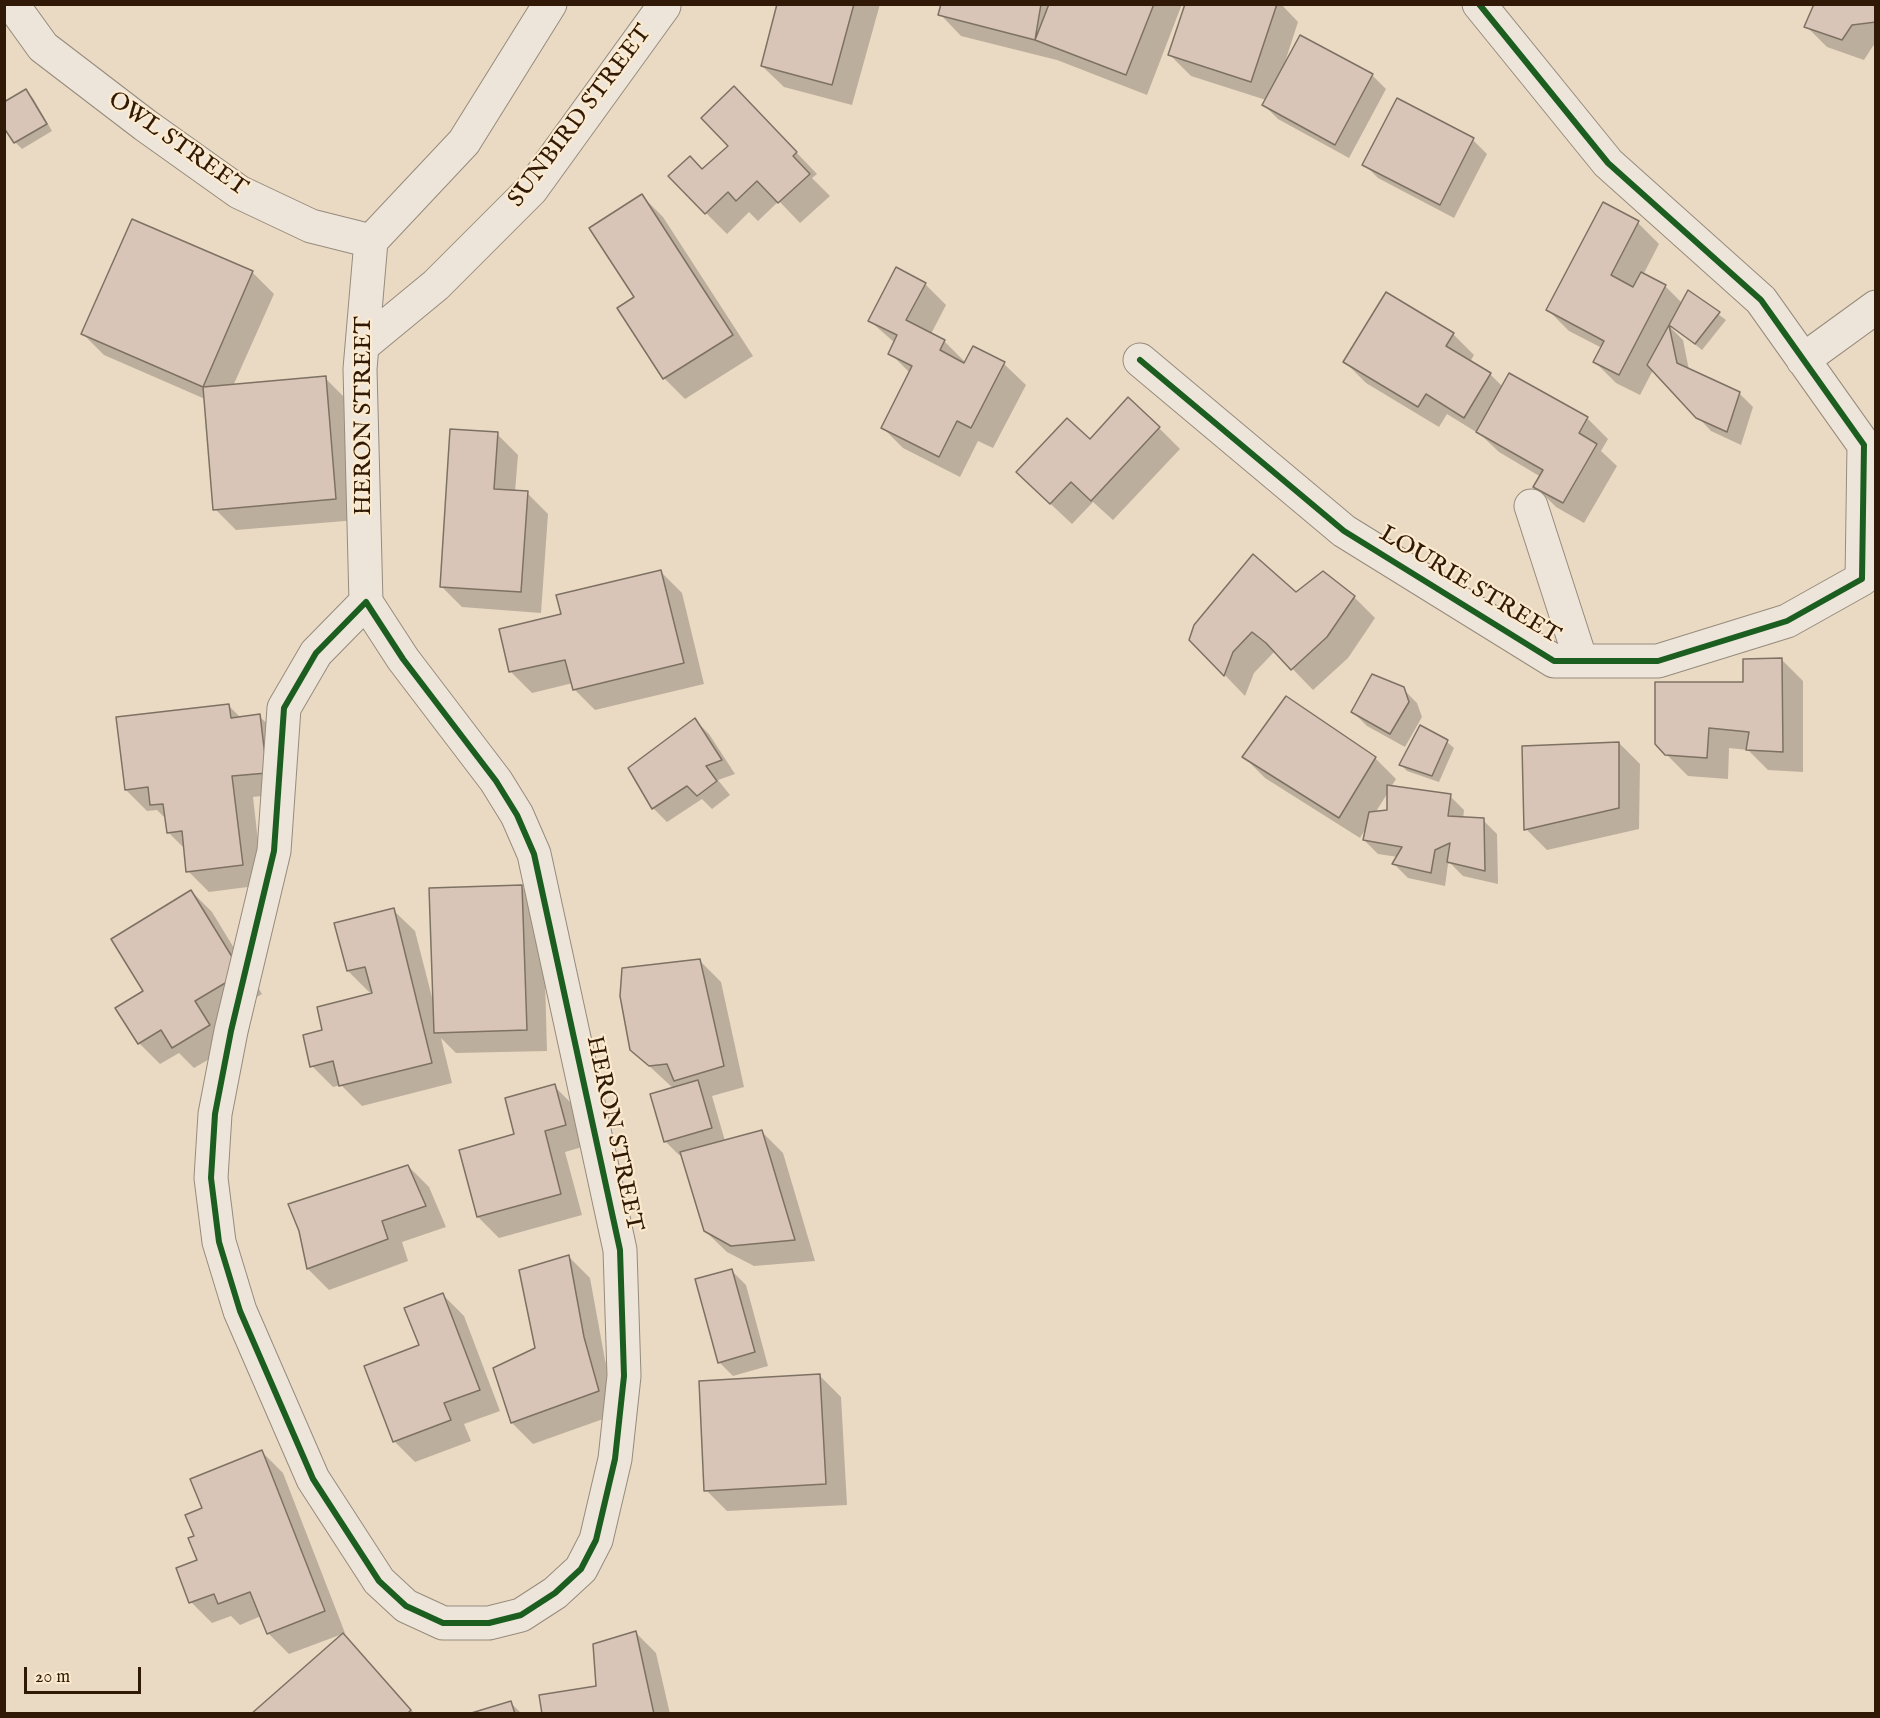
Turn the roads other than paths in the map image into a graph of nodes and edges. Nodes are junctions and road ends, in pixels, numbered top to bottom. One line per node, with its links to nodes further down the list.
1 (12, 4): 5 (street, OWL STREET)
2 (550, 4): 5 (street)
3 (1479, 4): 9 (street, LOURIE STREET)
4 (664, 6): 7 (street, SUNBIRD STREET)
5 (371, 241): 7 (street, HERON STREET)
6 (1875, 307): 9 (street)
7 (362, 346): 11 (street, HERON STREET)
8 (1140, 360): 12 (street, LOURIE STREET)
9 (1803, 360): 12 (street, LOURIE STREET)
10 (1531, 506): 12 (street)
11 (366, 602): 11 (street, HERON STREET)
12 (1581, 661)

